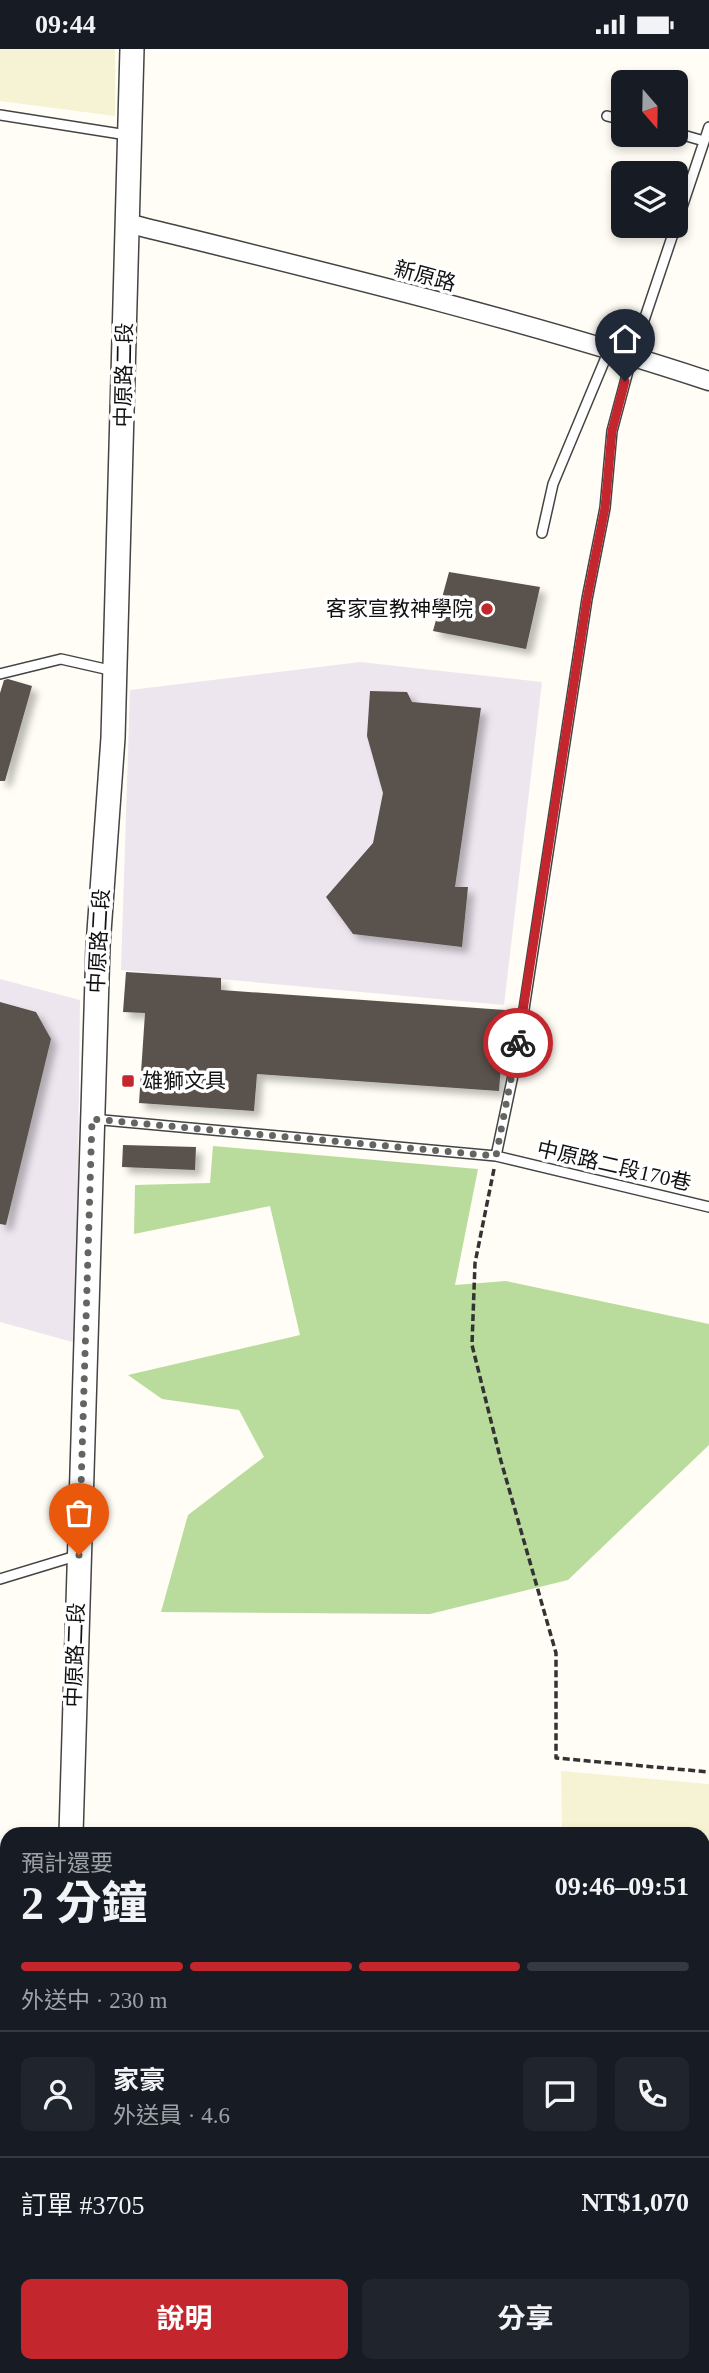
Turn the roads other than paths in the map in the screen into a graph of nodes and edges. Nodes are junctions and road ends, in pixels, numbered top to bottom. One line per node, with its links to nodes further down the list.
1 (132, 49): 6 (street, 中原路二段)
2 (0, 114): 6 (lane)
3 (607, 116): 4 (lane)
4 (611, 117)
5 (709, 127): 8 (lane)
6 (129, 136): 9 (street, 中原路二段)
7 (688, 137): 8 (lane)
8 (704, 141): 11 (lane)
9 (126, 223): 10 (street, 新原路); 14 (street, 中原路二段)
10 (609, 350): 11 (street, 新原路); 13 (lane)
11 (632, 356): 12 (street, 新原路); 17 (lane)
12 (709, 381)
13 (542, 533)
14 (115, 671): 15 (lane); 16 (street, 中原路二段)
15 (0, 674)
16 (92, 1119): 17 (lane, 中原路二段170巷); 19 (street, 中原路二段)
17 (496, 1156): 18 (lane, 中原路二段170巷)
18 (709, 1207)
19 (79, 1555): 20 (lane); 21 (street, 中原路二段)
20 (0, 1579)
21 (71, 1827)

